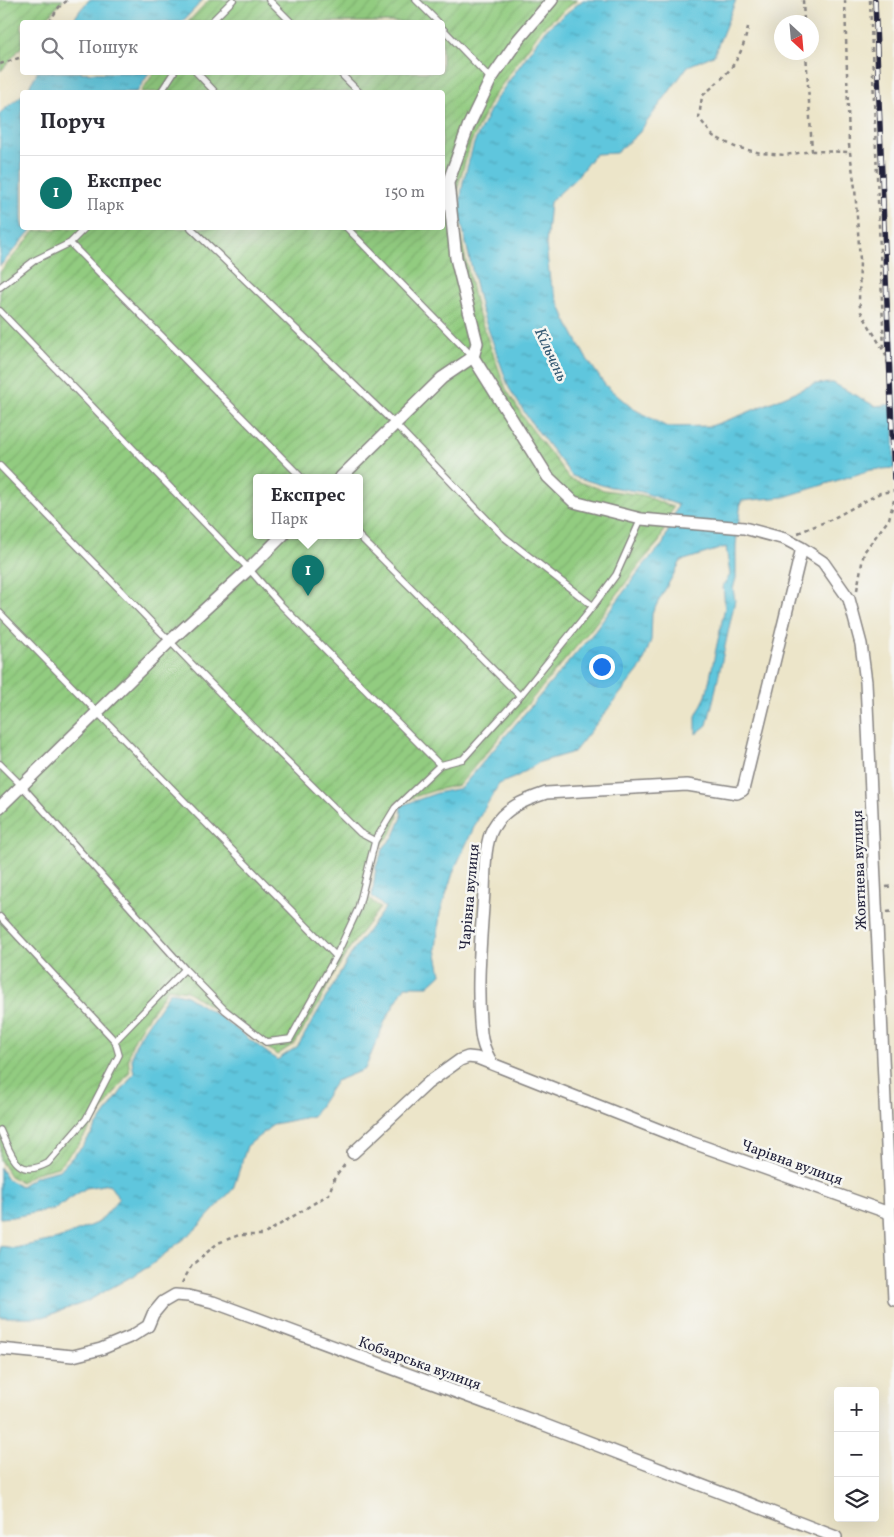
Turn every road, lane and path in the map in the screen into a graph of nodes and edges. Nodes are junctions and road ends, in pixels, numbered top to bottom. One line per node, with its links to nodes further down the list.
1 (68, 0): 10 (path)
2 (233, 0): 11 (lane)
3 (269, 0): 12 (lane)
4 (416, 0): 13 (lane)
5 (552, 0): 22 (street)
6 (803, 0): 9 (path)
7 (846, 0): 27 (path)
8 (870, 0): 35 (path)
9 (804, 15)
10 (50, 20)
11 (212, 20)
12 (289, 20)
13 (436, 20)
14 (748, 27): 26 (path)
15 (445, 31): 22 (lane)
16 (20, 58): 18 (path)
17 (806, 60): 26 (path)
18 (0, 64)
19 (172, 75): 23 (lane)
20 (199, 75): 24 (lane)
21 (342, 75): 25 (lane)
22 (491, 79): 28 (street)
23 (162, 90)
24 (214, 90)
25 (357, 90)
26 (812, 150): 27 (path)
27 (850, 152): 35 (path)
28 (446, 180): 36 (street)
29 (83, 230): 32 (lane)
30 (194, 230): 37 (lane)
31 (349, 230): 36 (lane)
32 (70, 243): 33 (lane); 39 (lane)
33 (0, 287)
34 (0, 311): 49 (lane)
35 (885, 353): 41 (path)
36 (473, 356): 37 (street); 44 (street, Жовтнева вулиця)
37 (394, 424): 40 (street); 51 (lane)
38 (0, 466): 53 (lane)
39 (298, 474)
40 (344, 474)
41 (894, 479)
42 (894, 491): 45 (path)
43 (894, 500): 50 (path)
44 (641, 520): 45 (street, Жовтнева вулиця); 51 (lane)
45 (785, 538): 48 (street, Жовтнева вулиця)
46 (279, 539): 49 (street)
47 (362, 539): 54 (lane)
48 (802, 548): 50 (street, Жовтнева вулиця); 67 (street, Чарівна вулиця)
49 (249, 569): 53 (street); 57 (lane)
50 (851, 605): 70 (street, Жовтнева вулиця)
51 (593, 606): 54 (lane)
52 (0, 613): 55 (lane)
53 (170, 641): 55 (street); 60 (lane)
54 (520, 696): 57 (lane)
55 (98, 713): 58 (street); 64 (lane)
56 (0, 764): 58 (lane)
57 (440, 765): 60 (lane)
58 (22, 786): 59 (street); 65 (lane)
59 (0, 807)
60 (375, 841): 64 (lane)
61 (894, 911): 62 (path)
62 (888, 912)
63 (0, 916): 66 (lane)
64 (336, 956): 65 (lane)
65 (185, 969): 66 (lane)
66 (115, 1040): 68 (lane)
67 (490, 1062): 69 (street, Чарівна вулиця); 70 (street, Чарівна вулиця)
68 (0, 1130)
69 (353, 1152): 71 (path)
70 (889, 1213): 72 (street, Жовтнева вулиця)
71 (175, 1295): 73 (street); 74 (street, Кобзарська вулиця)
72 (894, 1300)
73 (0, 1350)
74 (836, 1537)

